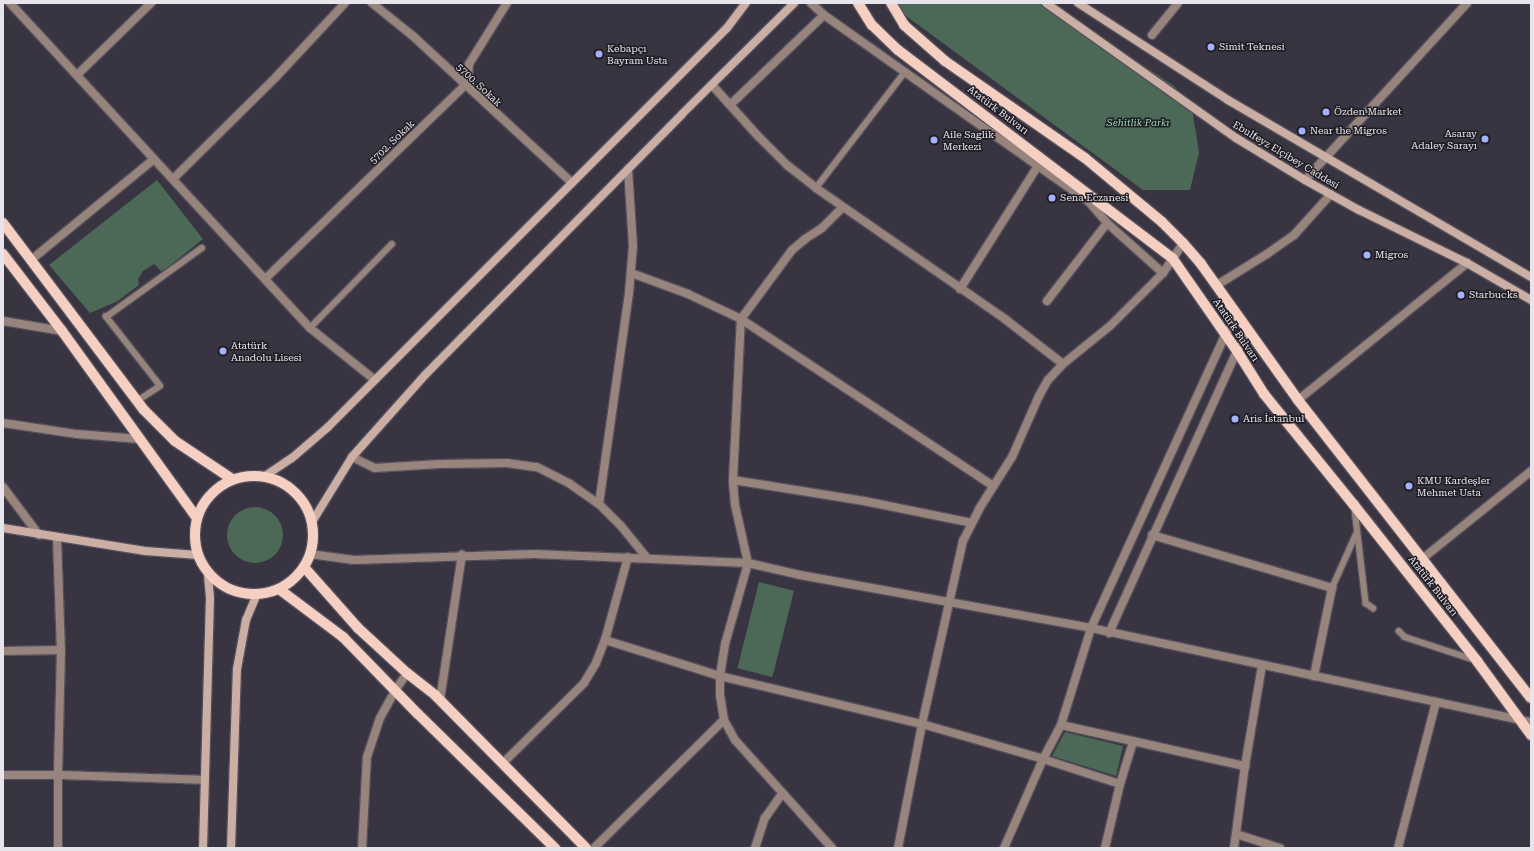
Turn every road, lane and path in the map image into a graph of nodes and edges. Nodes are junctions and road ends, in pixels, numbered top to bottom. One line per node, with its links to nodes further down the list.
1 (10, 3): 18 (street)
2 (151, 3): 18 (street)
3 (345, 3): 26 (street)
4 (372, 3): 19 (street, 5700. Sokak)
5 (507, 3): 19 (street)
6 (746, 3): 28 (main road)
7 (794, 3): 20 (main road)
8 (811, 3): 15 (street)
9 (858, 3): 38 (main road, Atatürk Bulvarı)
10 (892, 3): 34 (main road, Atatürk Bulvarı)
11 (1046, 3): 27 (main road, Ebulfeyz Elçibey Caddesi)
12 (1078, 3): 23 (main road, Ebulfeyz Elçibey Caddesi)
13 (1178, 3): 16 (street)
14 (1467, 3): 23 (street)
15 (824, 14): 17 (street); 21 (street)
16 (1152, 35)
17 (905, 72): 24 (street); 29 (lane)
18 (77, 75): 22 (street)
19 (465, 85): 28 (street, 5700. Sokak); 44 (street, 5702. Sokak)
20 (712, 85): 21 (street); 25 (main road)
21 (730, 105): 29 (street)
22 (154, 159): 26 (street); 39 (street)
23 (1326, 159): 27 (street); 43 (main road, Ebulfeyz Elçibey Caddesi)
24 (1037, 167): 33 (street); 46 (street)
25 (628, 169): 41 (street); 63 (main road)
26 (173, 179): 44 (street)
27 (1305, 180): 30 (main road, Ebulfeyz Elçibey Caddesi)
28 (572, 183): 58 (main road)
29 (816, 188): 31 (street)
30 (1331, 194): 40 (main road, Ebulfeyz Elçibey Caddesi); 45 (street)
31 (842, 208): 46 (street); 50 (street)
32 (3, 223): 39 (main road)
33 (1107, 223): 42 (street); 48 (street)
34 (1183, 243): 38 (street); 45 (main road, Atatürk Bulvarı)
35 (392, 244): 52 (lane)
36 (202, 248): 60 (lane)
37 (3, 254): 53 (main road)
38 (1173, 259): 42 (street); 55 (main road, Atatürk Bulvarı)
39 (31, 260): 60 (main road)
40 (1467, 263): 47 (main road, Ebulfeyz Elçibey Caddesi); 59 (street)
41 (631, 273): 50 (street); 70 (street)
42 (1163, 273): 57 (street)
43 (1531, 277)
44 (265, 279): 52 (street)
45 (1217, 285): 49 (main road, Atatürk Bulvarı)
46 (960, 289): 57 (street)
47 (1531, 300)
48 (1047, 301)
49 (1238, 315): 54 (main road, Atatürk Bulvarı); 55 (street)
50 (741, 319): 67 (street); 68 (street)
51 (3, 321): 53 (street)
52 (310, 328): 58 (street)
53 (62, 331): 62 (main road)
54 (1250, 332): 56 (street); 59 (main road, Atatürk Bulvarı)
55 (1226, 335): 56 (main road, Atatürk Bulvarı); 94 (street)
56 (1237, 350): 71 (main road, Atatürk Bulvarı); 78 (street)
57 (1063, 364): 68 (street)
58 (375, 380): 65 (main road)
59 (1298, 400): 85 (main road, Atatürk Bulvarı)
60 (137, 401): 66 (main road)
61 (3, 423): 62 (street)
62 (140, 439): 72 (main road)
63 (352, 457): 70 (street); 73 (main road)
64 (1531, 471): 85 (street)
65 (265, 476): 66 (main road); 73 (main road)
66 (232, 479): 72 (main road)
67 (733, 480): 74 (street); 86 (street)
68 (993, 486): 74 (street)
69 (3, 487): 77 (street)
70 (599, 504): 84 (street)
71 (1354, 504): 76 (lane); 100 (main road, Atatürk Bulvarı)
72 (196, 517): 81 (main road)
73 (312, 522): 80 (main road)
74 (972, 523): 92 (street)
75 (3, 528): 77 (main road)
76 (1358, 532): 89 (lane); 93 (lane)
77 (39, 535): 79 (main road)
78 (1152, 535): 89 (street); 96 (street)
79 (57, 538): 81 (main road); 98 (street)
80 (310, 554): 82 (street); 87 (main road)
81 (198, 555): 88 (main road)
82 (462, 555): 83 (street); 107 (street)
83 (628, 557): 84 (street); 97 (street)
84 (647, 558): 86 (street)
85 (1422, 559): 106 (main road, Atatürk Bulvarı)
86 (748, 564): 92 (street); 103 (street)
87 (304, 568): 90 (main road); 102 (main road)
88 (208, 574): 91 (main road); 121 (main road)
89 (1332, 588): 104 (street)
90 (279, 589): 91 (main road); 105 (main road)
91 (257, 594): 127 (main road)
92 (949, 602): 94 (street); 112 (street)
93 (1373, 608)
94 (1091, 628): 96 (street); 113 (street)
95 (1399, 631): 100 (lane)
96 (1110, 633): 101 (street)
97 (605, 640): 103 (street); 117 (street)
98 (61, 650): 99 (street); 120 (street)
99 (3, 651)
100 (1477, 660): 110 (main road, Atatürk Bulvarı)
101 (1262, 665): 104 (street); 118 (street)
102 (407, 674): 105 (street); 107 (main road)
103 (720, 676): 109 (street); 112 (street)
104 (1314, 676): 108 (street)
105 (396, 689): 128 (street); 129 (main road)
106 (1531, 698)
107 (440, 700): 117 (main road)
108 (1436, 702): 110 (street); 139 (street)
109 (724, 720): 123 (street); 131 (street)
110 (1519, 720): 111 (street); 114 (main road, Atatürk Bulvarı)
111 (1531, 722)
112 (922, 724): 116 (street); 134 (street)
113 (1061, 725): 115 (street); 116 (street)
114 (1531, 735)
115 (1133, 742): 118 (street); 122 (street)
116 (1043, 759): 122 (street); 135 (street)
117 (502, 764): 130 (main road)
118 (1245, 766): 124 (street)
119 (3, 775): 120 (street)
120 (58, 775): 121 (street); 125 (street)
121 (205, 780): 126 (main road)
122 (1120, 784): 136 (street)
123 (782, 794): 132 (street); 133 (street)
124 (1236, 834): 137 (street); 138 (street)
125 (58, 848)
126 (203, 848)
127 (230, 848)
128 (362, 848)
129 (555, 848)
130 (586, 848)
131 (594, 848)
132 (755, 848)
133 (832, 848)
134 (898, 848)
135 (1004, 848)
136 (1105, 848)
137 (1234, 848)
138 (1280, 848)
139 (1398, 848)

